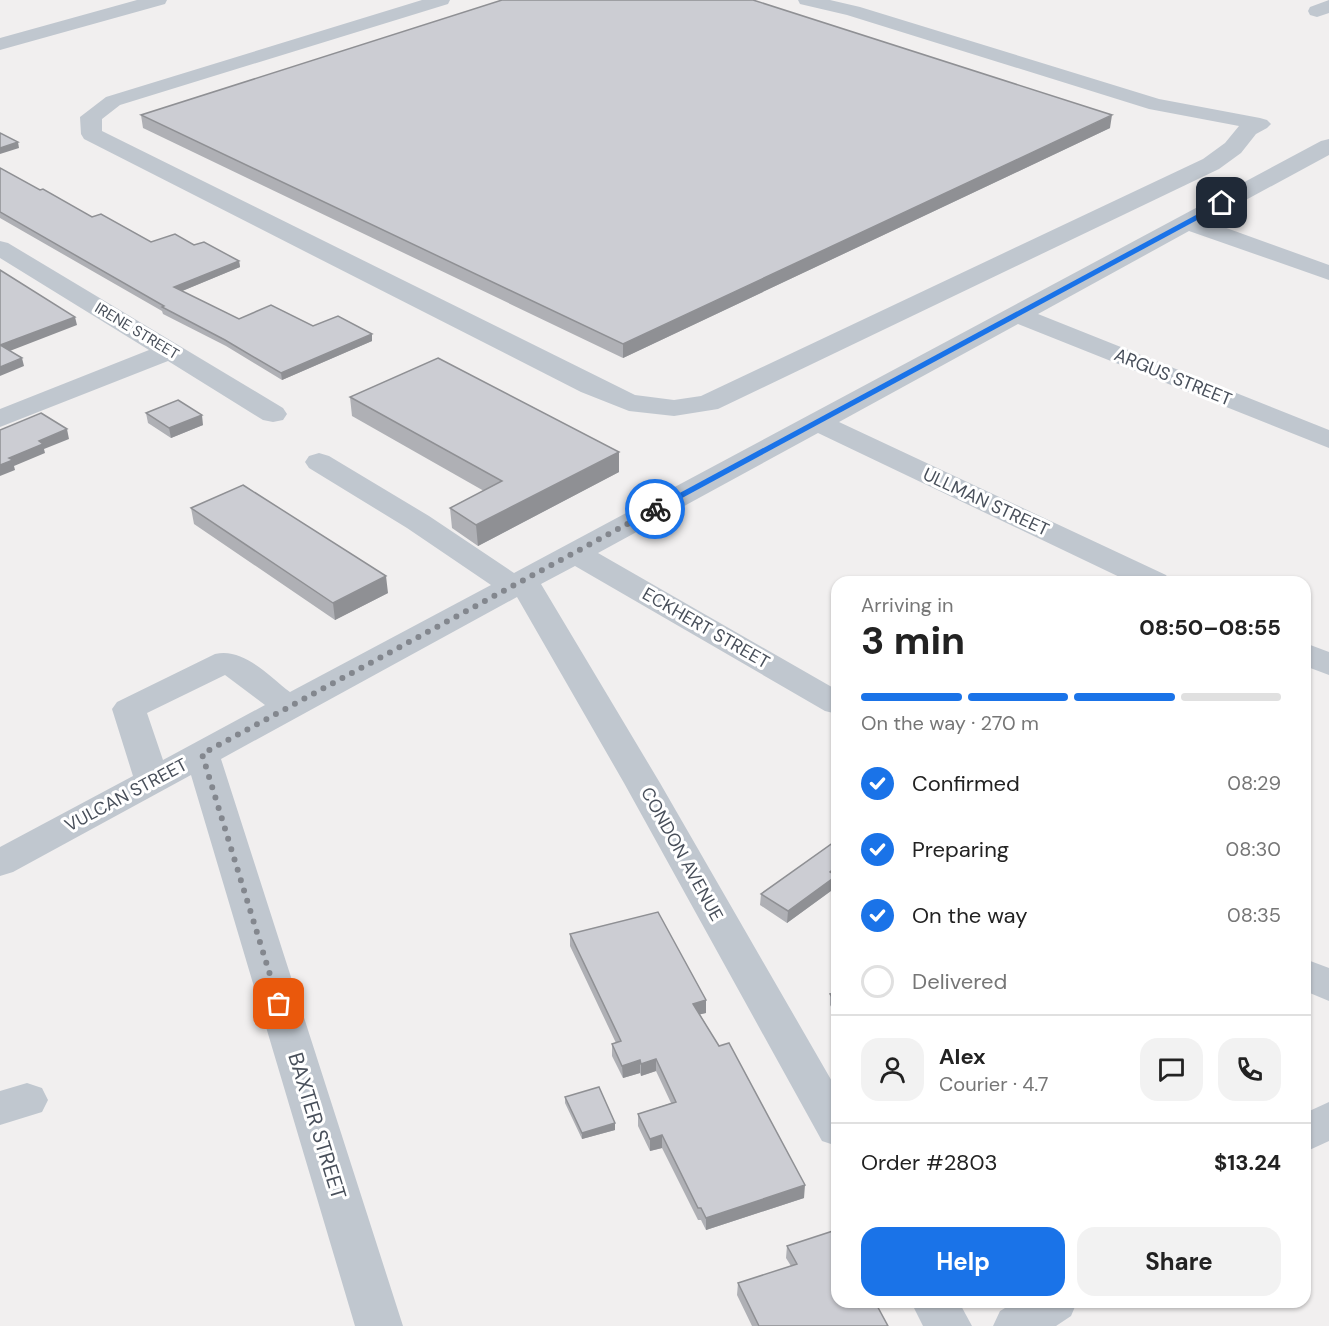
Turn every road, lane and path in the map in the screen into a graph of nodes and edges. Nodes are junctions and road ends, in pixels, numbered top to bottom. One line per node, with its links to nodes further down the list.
1 (158, 0): 4 (street)
2 (441, 0): 3 (street)
3 (807, 0)
4 (0, 44)
5 (1329, 146): 6 (street, VULCAN STREET)
6 (1187, 222): 8 (street); 9 (street, VULCAN STREET)
7 (0, 248): 10 (street, IRENE STREET)
8 (1329, 273)
9 (1016, 314): 13 (street, VULCAN STREET); 14 (street, ARGUS STREET)
10 (170, 351): 11 (street, IRENE STREET); 12 (street)
11 (273, 414)
12 (0, 419)
13 (817, 422): 16 (street, VULCAN STREET); 17 (street, ULLMAN STREET)
14 (1329, 440)
15 (319, 462): 18 (street)
16 (575, 553): 18 (street, VULCAN STREET); 21 (street, ECKHERT STREET)
17 (1142, 576)
18 (518, 583): 22 (street, VULCAN STREET); 28 (street, CONDON AVENUE)
19 (1311, 656): 20 (street)
20 (1329, 665)
21 (831, 701)
22 (289, 707): 23 (street, VULCAN STREET); 24 (street)
23 (202, 754): 24 (street, VULCAN STREET); 33 (street, BAXTER STREET)
24 (152, 781): 25 (street, VULCAN STREET)
25 (0, 863)
26 (1311, 976): 27 (street)
27 (1329, 986)
28 (831, 1118)
29 (1329, 1119): 30 (street)
30 (1311, 1131)
31 (938, 1308): 34 (street)
32 (1045, 1308): 35 (street)
33 (379, 1326)
34 (948, 1326)
35 (1017, 1326)

